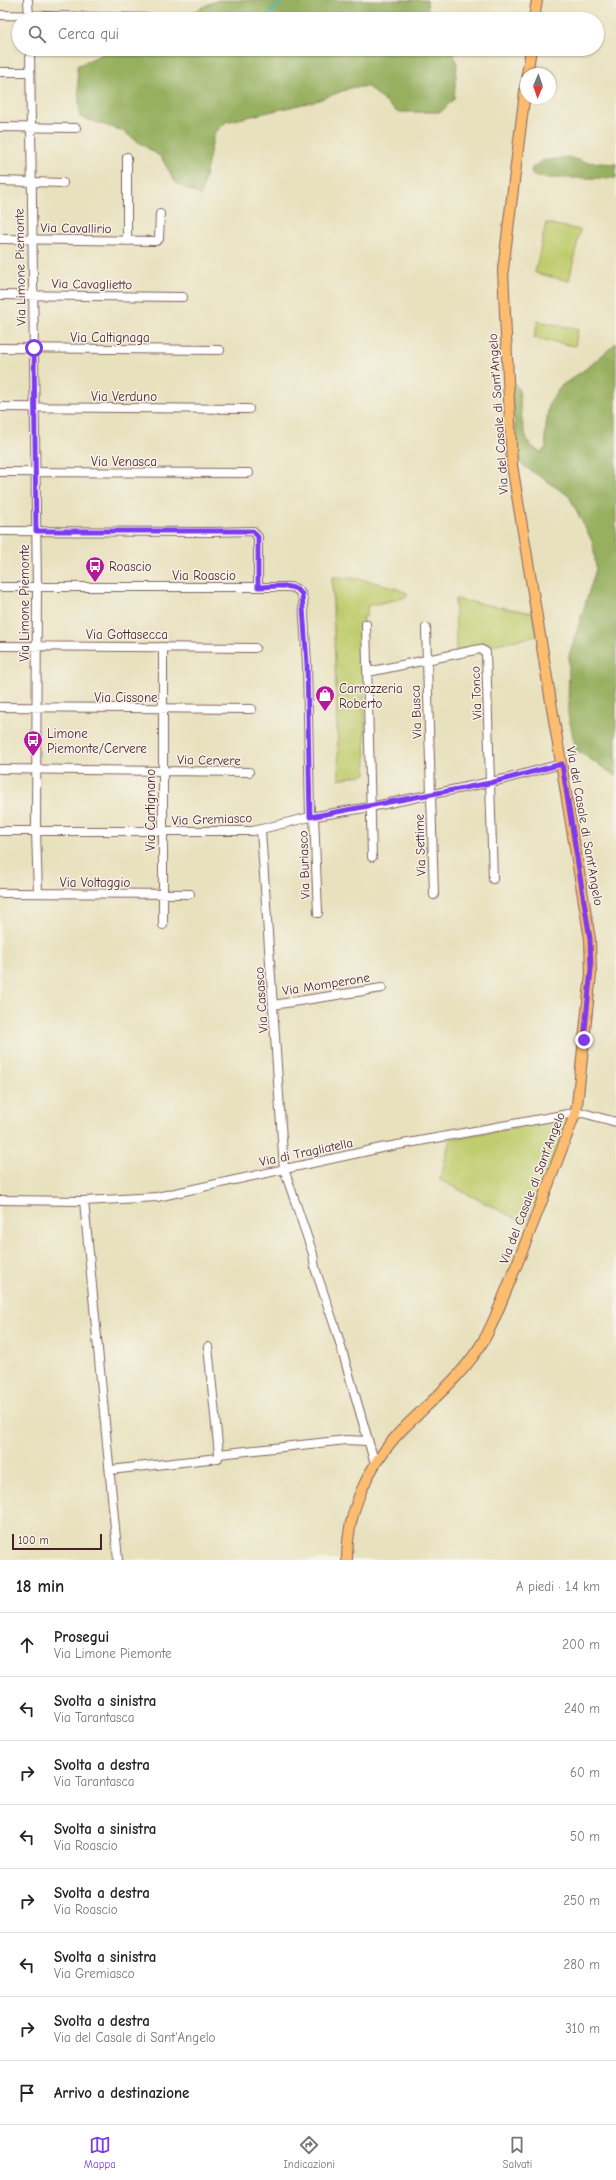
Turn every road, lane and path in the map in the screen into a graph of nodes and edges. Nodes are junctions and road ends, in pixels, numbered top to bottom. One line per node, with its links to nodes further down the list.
1 (28, 0): 3 (street)
2 (537, 0): 4 (main road)
3 (28, 12)
4 (535, 12)
5 (0, 15): 6 (street)
6 (12, 16)
7 (30, 56): 11 (street, Via Limone Piemonte)
8 (529, 56): 9 (main road)
9 (528, 68)
10 (0, 72): 11 (street)
11 (30, 72): 14 (street, Via Limone Piemonte)
12 (523, 104): 53 (main road, Via del Casale di Sant'Angelo)
13 (0, 127): 14 (street)
14 (32, 128): 15 (street); 18 (street, Via Limone Piemonte)
15 (76, 128)
16 (127, 157): 23 (street, Via Cavallirio)
17 (0, 181): 18 (street)
18 (31, 182): 19 (street); 22 (street, Via Limone Piemonte)
19 (63, 183)
20 (160, 214): 23 (street, Via Cavallirio)
21 (0, 239): 22 (street, Via Cavallirio)
22 (32, 239): 23 (street, Via Cavallirio); 25 (street, Via Limone Piemonte)
23 (127, 241)
24 (0, 295): 25 (street, Via Cavaglietto)
25 (32, 295): 26 (street, Via Cavaglietto); 28 (street, Via Limone Piemonte)
26 (184, 297)
27 (0, 348): 28 (street, Via Caltignaga)
28 (34, 348): 29 (street, Via Caltignaga); 31 (street, Via Limone Piemonte)
29 (220, 350)
30 (0, 407): 31 (street, Via Verduno)
31 (36, 407): 32 (street, Via Verduno); 34 (street, Via Limone Piemonte)
32 (249, 408)
33 (0, 472): 34 (street, Via Venasca)
34 (36, 472): 35 (street, Via Venasca); 37 (street, Via Limone Piemonte)
35 (249, 473)
36 (0, 531): 37 (street)
37 (36, 531): 39 (street, Via Limone Piemonte); 40 (street)
38 (0, 587): 39 (street, Via Roascio)
39 (37, 587): 40 (street, Via Roascio); 44 (street, Via Limone Piemonte)
40 (258, 587): 61 (street, Via Roascio)
41 (366, 624): 48 (street)
42 (426, 628): 47 (street, Via Busca)
43 (0, 646): 44 (street, Via Gottasecca)
44 (37, 646): 45 (street, Via Gottasecca); 50 (street, Via Limone Piemonte)
45 (163, 647): 46 (street, Via Gottasecca); 51 (street, Via Cartignano)
46 (255, 648)
47 (427, 660): 48 (street, Via Tonco); 58 (street, Via Tonco); 59 (street, Via Busca)
48 (368, 672): 60 (street)
49 (0, 708): 50 (street, Via Cissone)
50 (36, 708): 51 (street, Via Cissone); 55 (street, Via Limone Piemonte)
51 (162, 709): 52 (street, Via Cissone); 56 (street, Via Cartignano)
52 (252, 709)
53 (562, 764): 58 (street, Via Gremiasco); 77 (main road, Via del Casale di Sant'Angelo)
54 (0, 769): 55 (street, Via Cervere)
55 (36, 769): 56 (street, Via Cervere); 64 (street, Via Limone Piemonte)
56 (162, 770): 57 (street, Via Cervere); 65 (street, Via Cartignano)
57 (249, 772)
58 (490, 783): 59 (street, Via Gremiasco); 67 (street)
59 (431, 795): 60 (street, Via Gremiasco); 72 (street, Via Settime)
60 (370, 807): 61 (street, Via Gremiasco); 66 (street)
61 (312, 816): 62 (street, Via Gremiasco); 73 (street, Via Buriasco)
62 (260, 830): 65 (street, Via Gremiasco); 76 (street, Via Casasco)
63 (0, 831): 64 (street, Via Gremiasco)
64 (36, 832): 65 (street, Via Gremiasco); 69 (street, Via Limone Piemonte)
65 (163, 833): 70 (street, Via Cartignano)
66 (372, 856)
67 (493, 879)
68 (0, 893): 69 (street, Via Voltaggio)
69 (38, 893): 70 (street, Via Voltaggio)
70 (163, 894): 71 (street, Via Voltaggio); 74 (street, Via Cartignano)
71 (190, 894)
72 (434, 895)
73 (318, 913)
74 (164, 925)
75 (382, 988): 76 (street, Via Momperone)
76 (273, 1005): 79 (street, Via Casasco)
77 (576, 1114): 78 (street, Via di Tragliatella); 79 (street, Via di Tragliatella); 85 (main road, Via del Casale di Sant'Angelo)
78 (616, 1122)
79 (284, 1169): 81 (street, Via di Tragliatella); 83 (street, Via Casasco)
80 (0, 1200): 81 (street, Via di Tragliatella)
81 (84, 1202): 86 (street)
82 (208, 1346): 84 (street)
83 (368, 1442): 84 (street); 85 (street, Via Casasco)
84 (219, 1454): 86 (street)
85 (375, 1464): 88 (main road, Via del Casale di Sant'Angelo)
86 (110, 1470): 87 (street)
87 (118, 1560)
88 (347, 1560)

